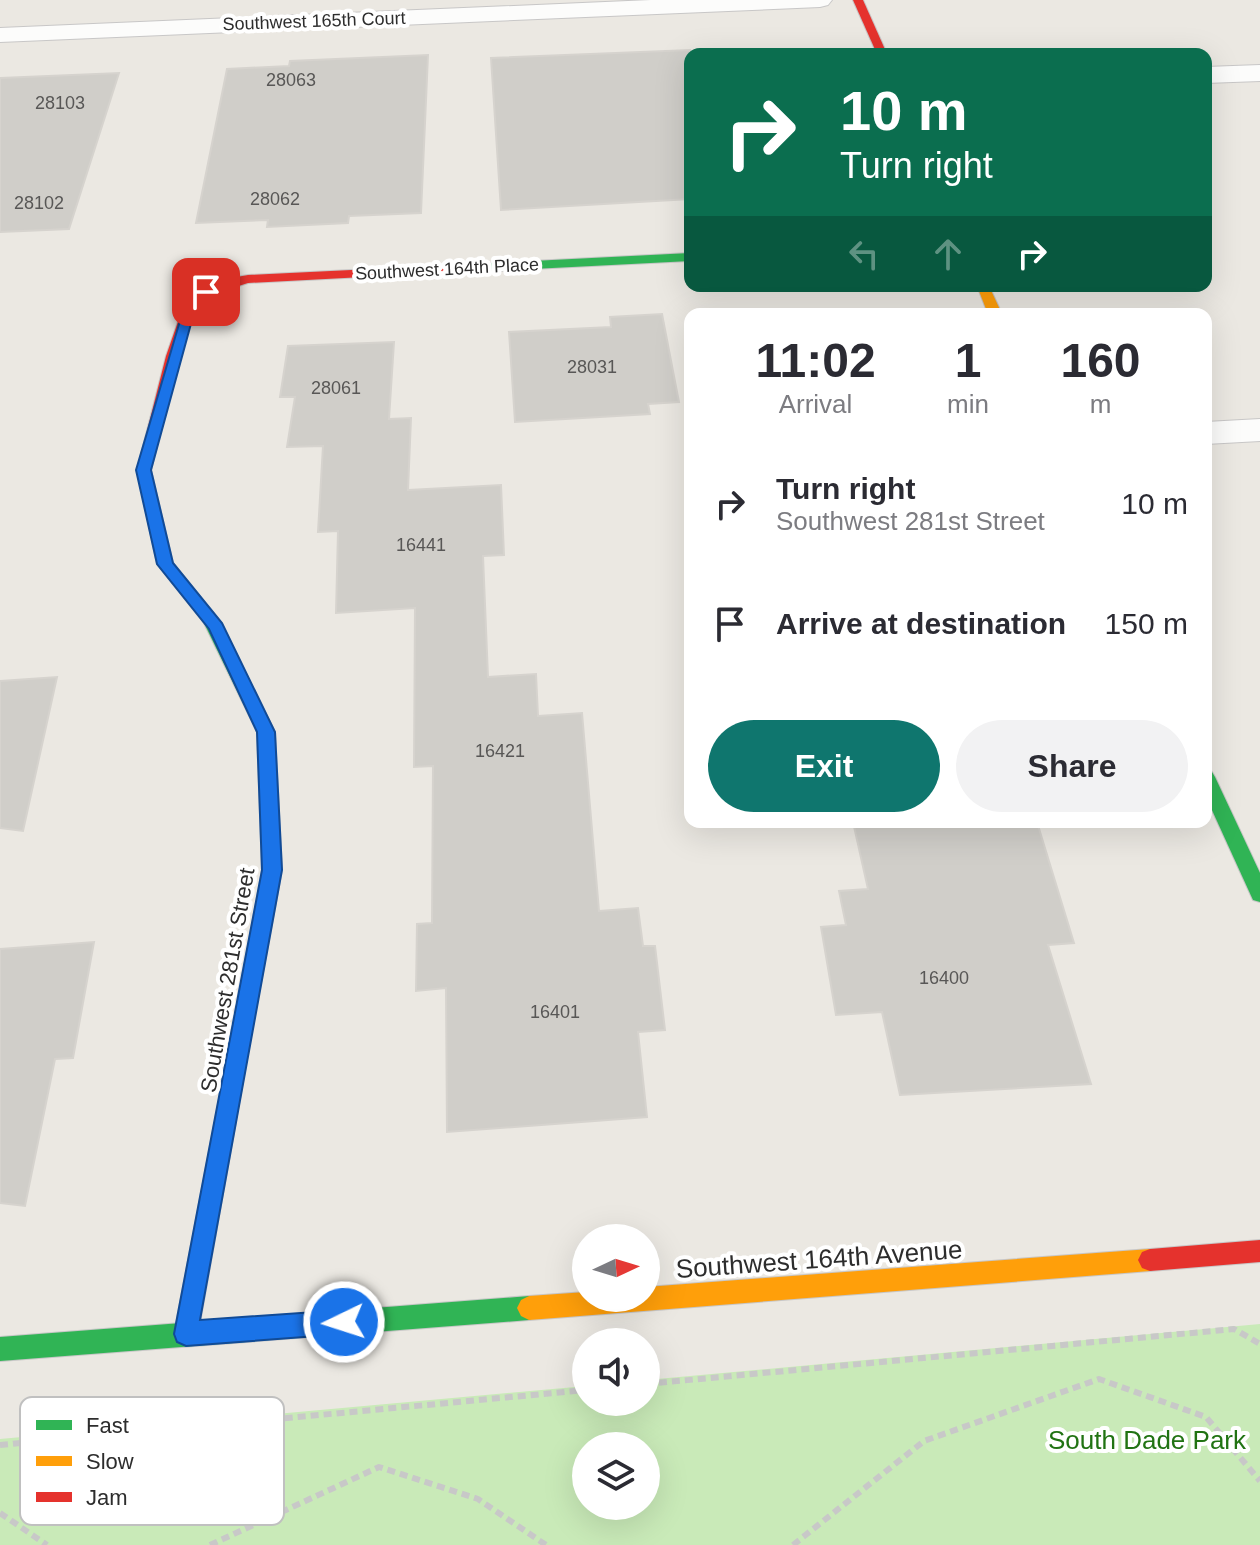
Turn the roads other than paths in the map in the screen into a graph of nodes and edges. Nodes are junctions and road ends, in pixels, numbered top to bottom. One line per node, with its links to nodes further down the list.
1 (820, 0): 3 (street, Southwest 165th Court)
2 (858, 0): 4 (street)
3 (0, 35)
4 (879, 48)
5 (1260, 73): 6 (street)
6 (1212, 75)
7 (684, 257): 8 (street, Southwest 164th Place)
8 (206, 292): 14 (street, Southwest 281st Street)
9 (1260, 430): 10 (street)
10 (1212, 433)
11 (1212, 790): 12 (street)
12 (1260, 894)
13 (1260, 1251): 14 (street, Southwest 164th Avenue)
14 (186, 1334): 15 (street, Southwest 164th Avenue)
15 (0, 1349)

